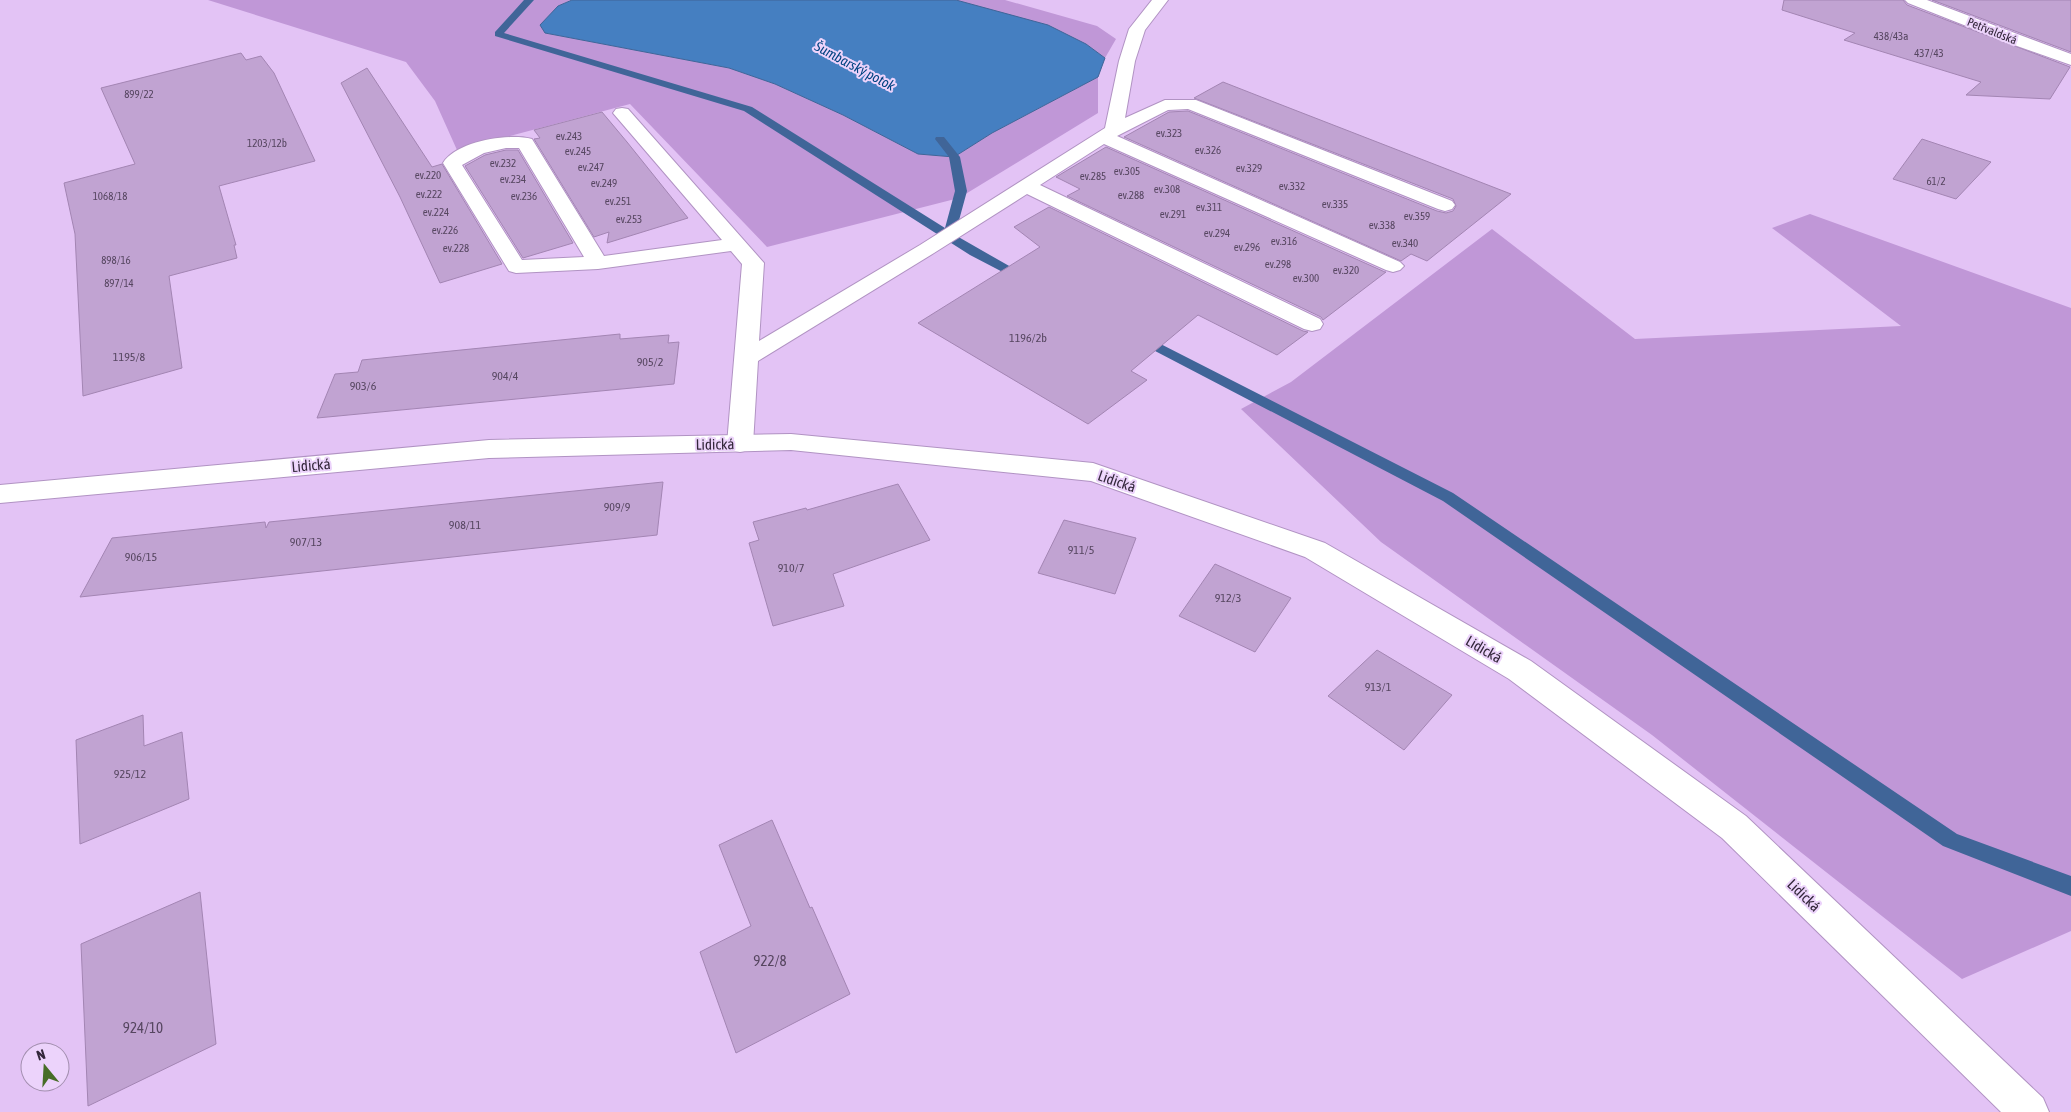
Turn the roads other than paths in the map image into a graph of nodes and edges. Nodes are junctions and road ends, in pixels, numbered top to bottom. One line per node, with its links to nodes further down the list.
1 (1160, 0): 5 (street)
2 (1913, 0): 3 (street, Petřvaldská)
3 (2071, 60)
4 (622, 113): 8 (street)
5 (1108, 134): 6 (street); 7 (street); 10 (street)
6 (1026, 186): 11 (street); 12 (street)
7 (1445, 205)
8 (737, 244): 9 (street); 12 (street)
9 (598, 263): 9 (street)
10 (1393, 266)
11 (1312, 324)
12 (746, 358): 13 (street)
13 (740, 444): 14 (street, Lidická); 15 (street, Lidická)
14 (0, 494)
15 (2029, 1112)

